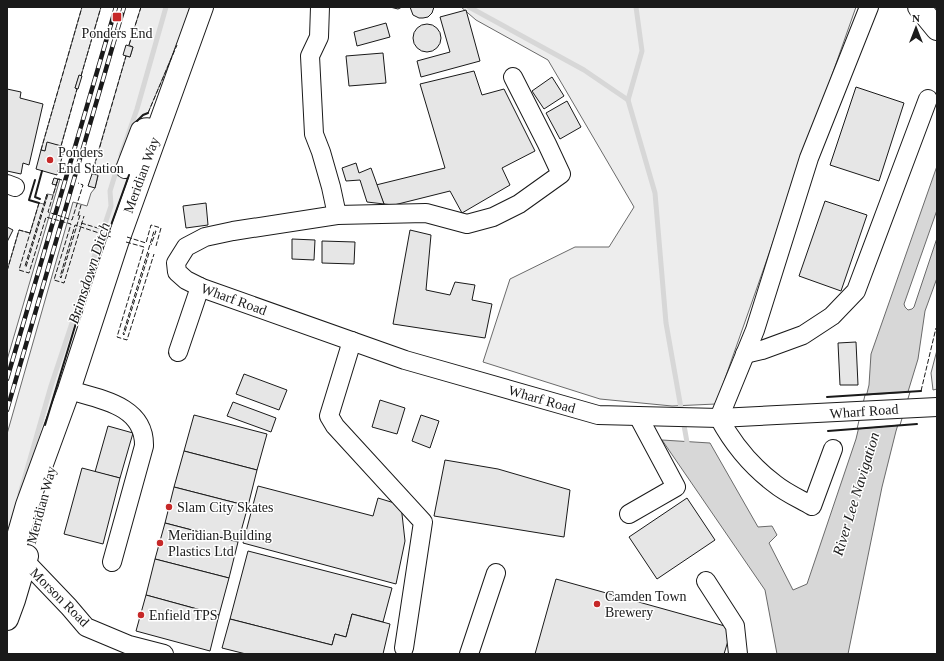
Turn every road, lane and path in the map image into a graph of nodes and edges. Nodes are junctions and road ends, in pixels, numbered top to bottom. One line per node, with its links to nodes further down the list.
1 (202, 7): 8 (main road, Meridian Way)
2 (320, 7): 10 (street)
3 (869, 7): 14 (street)
4 (919, 7): 5 (main road)
5 (937, 29)
6 (513, 77): 10 (street)
7 (928, 99): 14 (street)
8 (158, 130): 9 (street); 15 (main road, Meridian Way)
9 (125, 169)
10 (337, 215): 11 (street, Wharf Road)
11 (200, 287): 12 (street, Wharf Road); 13 (street)
12 (352, 341): 17 (street, Wharf Road); 27 (street)
13 (178, 352)
14 (745, 354): 18 (street)
15 (69, 390): 21 (main road, Meridian Way); 22 (street); 24 (main road, Meridian Way)
16 (937, 407): 18 (street, Wharf Road)
17 (638, 416): 18 (street, Wharf Road); 20 (street)
18 (719, 418): 19 (street)
19 (833, 449)
20 (629, 514)
21 (26, 562): 26 (main road, Meridian Way); 28 (street, Morson Road)
22 (112, 562)
23 (496, 573): 29 (street)
24 (7, 575)
25 (706, 581): 30 (street)
26 (7, 619)
27 (404, 648)
28 (164, 654)
29 (469, 654)
30 (738, 654)

